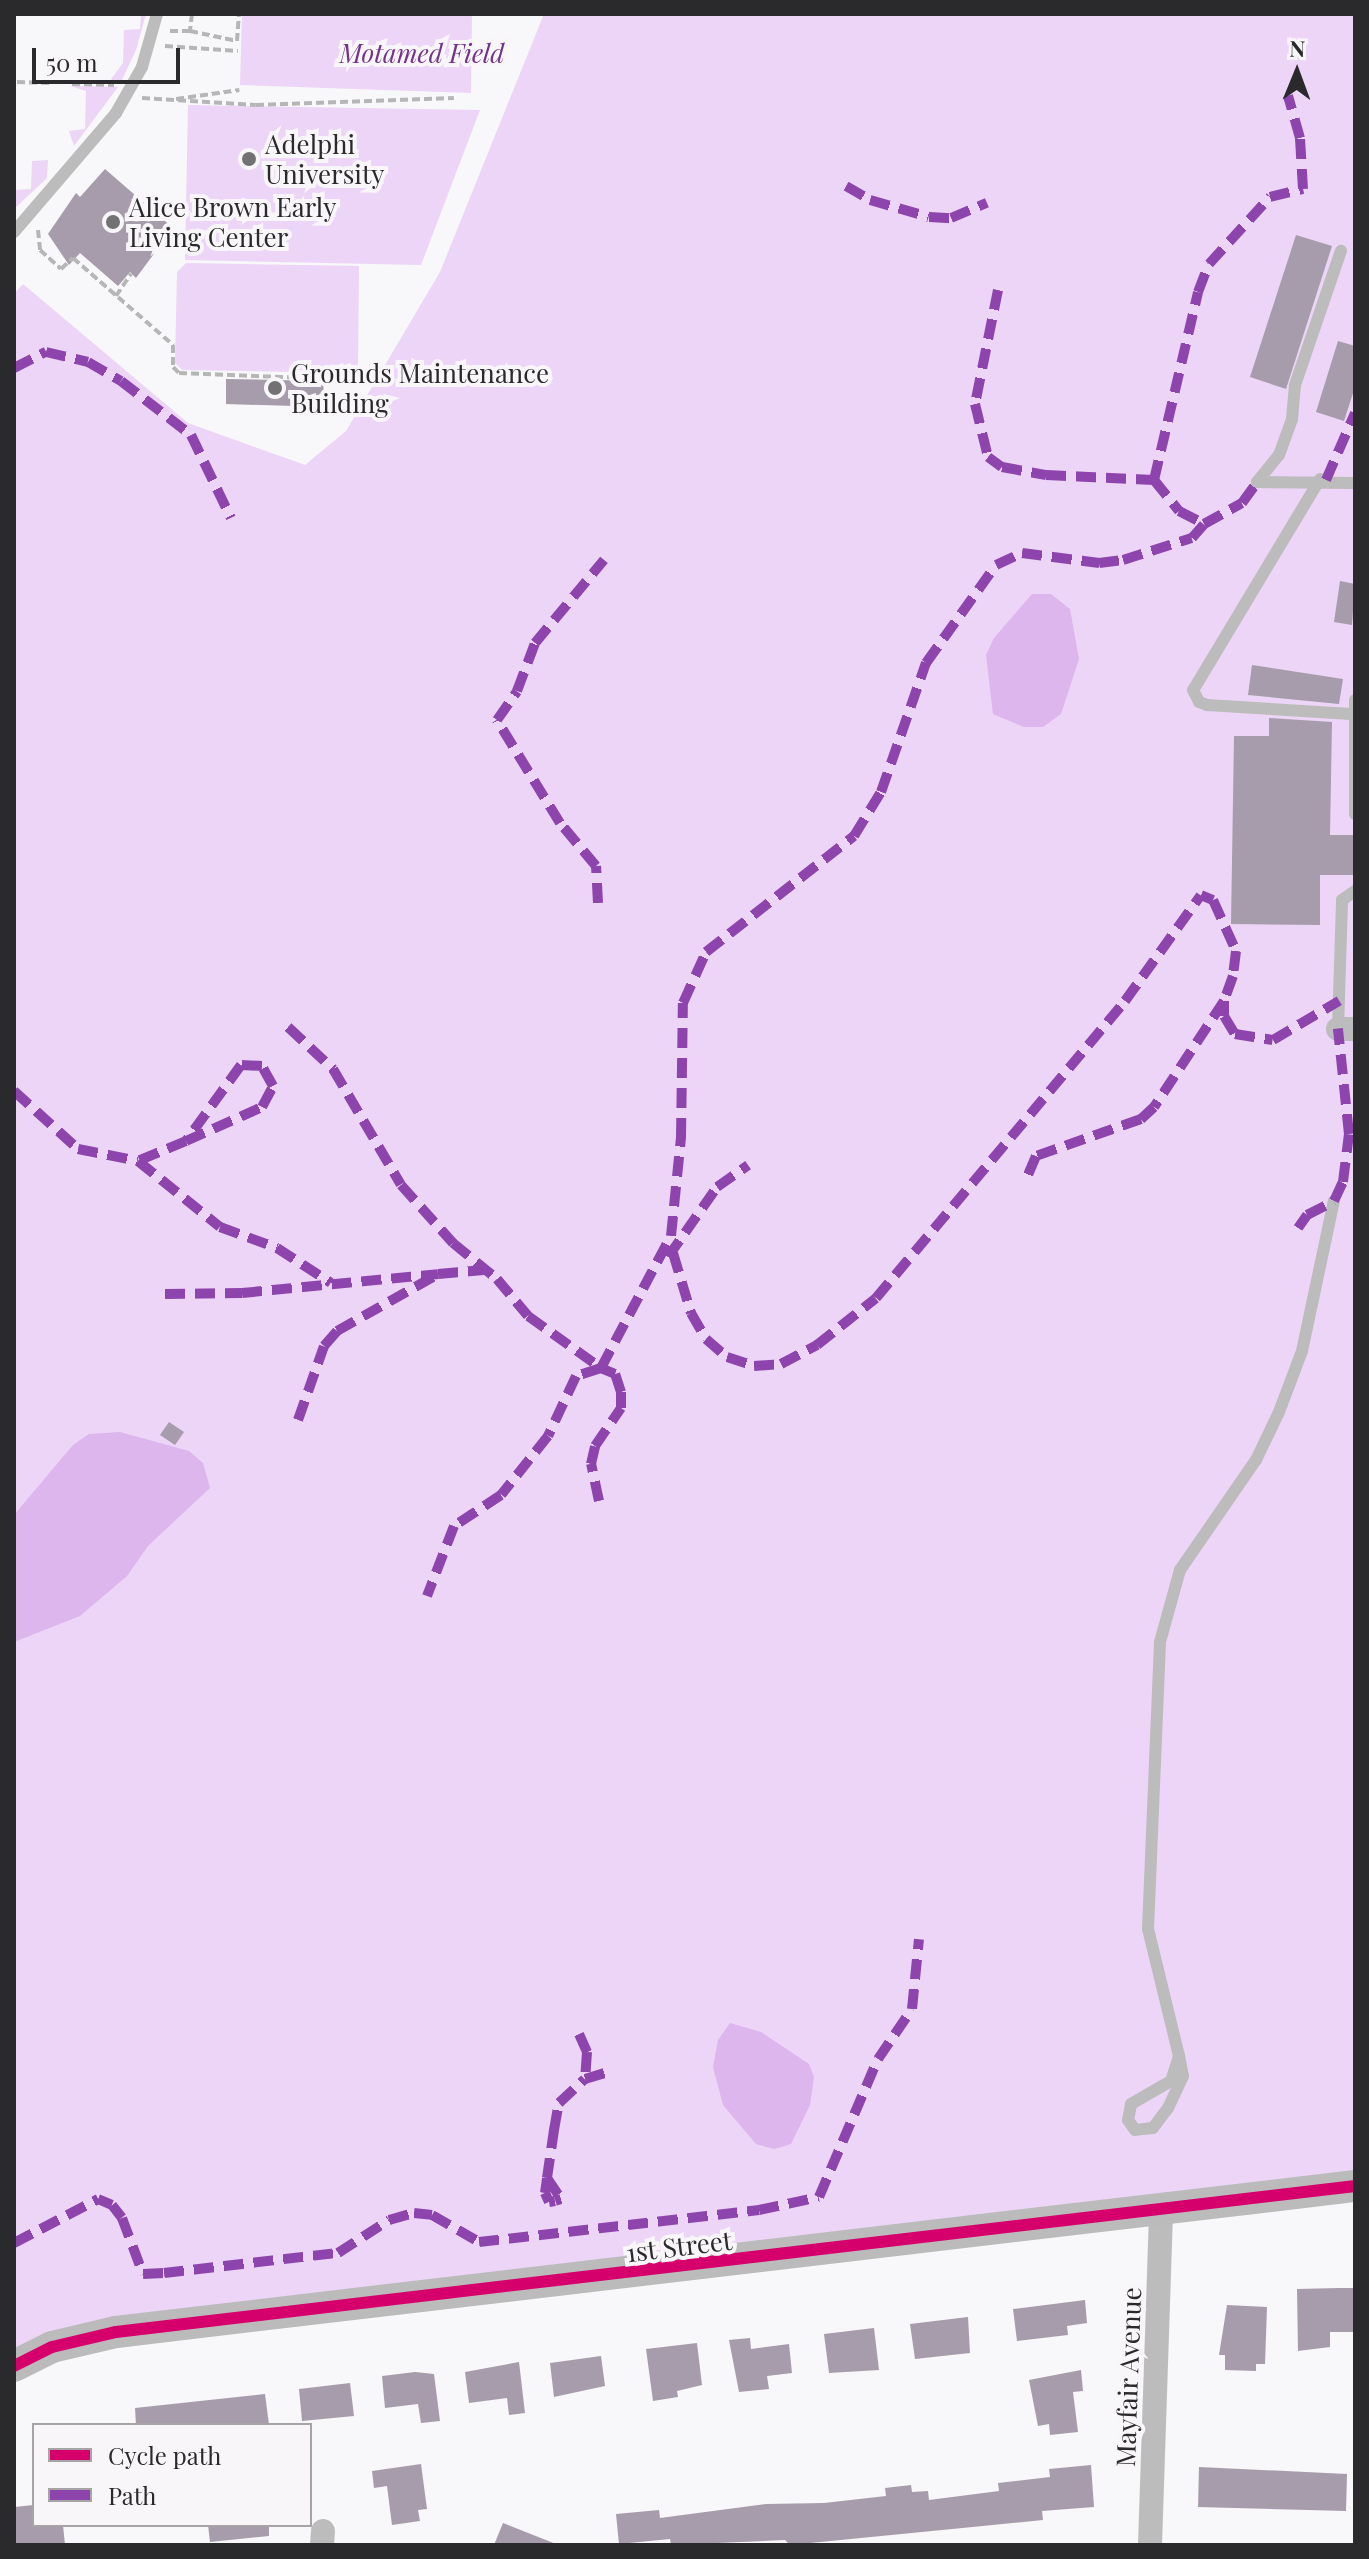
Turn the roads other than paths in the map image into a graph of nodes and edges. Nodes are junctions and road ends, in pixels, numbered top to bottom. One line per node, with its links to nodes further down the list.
1 (157, 14): 2 (lane)
2 (14, 232)
3 (1341, 251): 4 (lane)
4 (1320, 479): 5 (lane); 7 (lane)
5 (1355, 483)
6 (1355, 700): 7 (lane)
7 (1351, 714): 8 (lane)
8 (1355, 814)
9 (1355, 891): 10 (lane)
10 (1347, 1029)
11 (1334, 1201): 12 (lane)
12 (1179, 2056): 12 (lane)
13 (1355, 2186): 14 (street, 1st Street)
14 (1161, 2210): 15 (street, 1st Street); 16 (street, Mayfair Avenue)
15 (14, 2363)
16 (1150, 2545)

